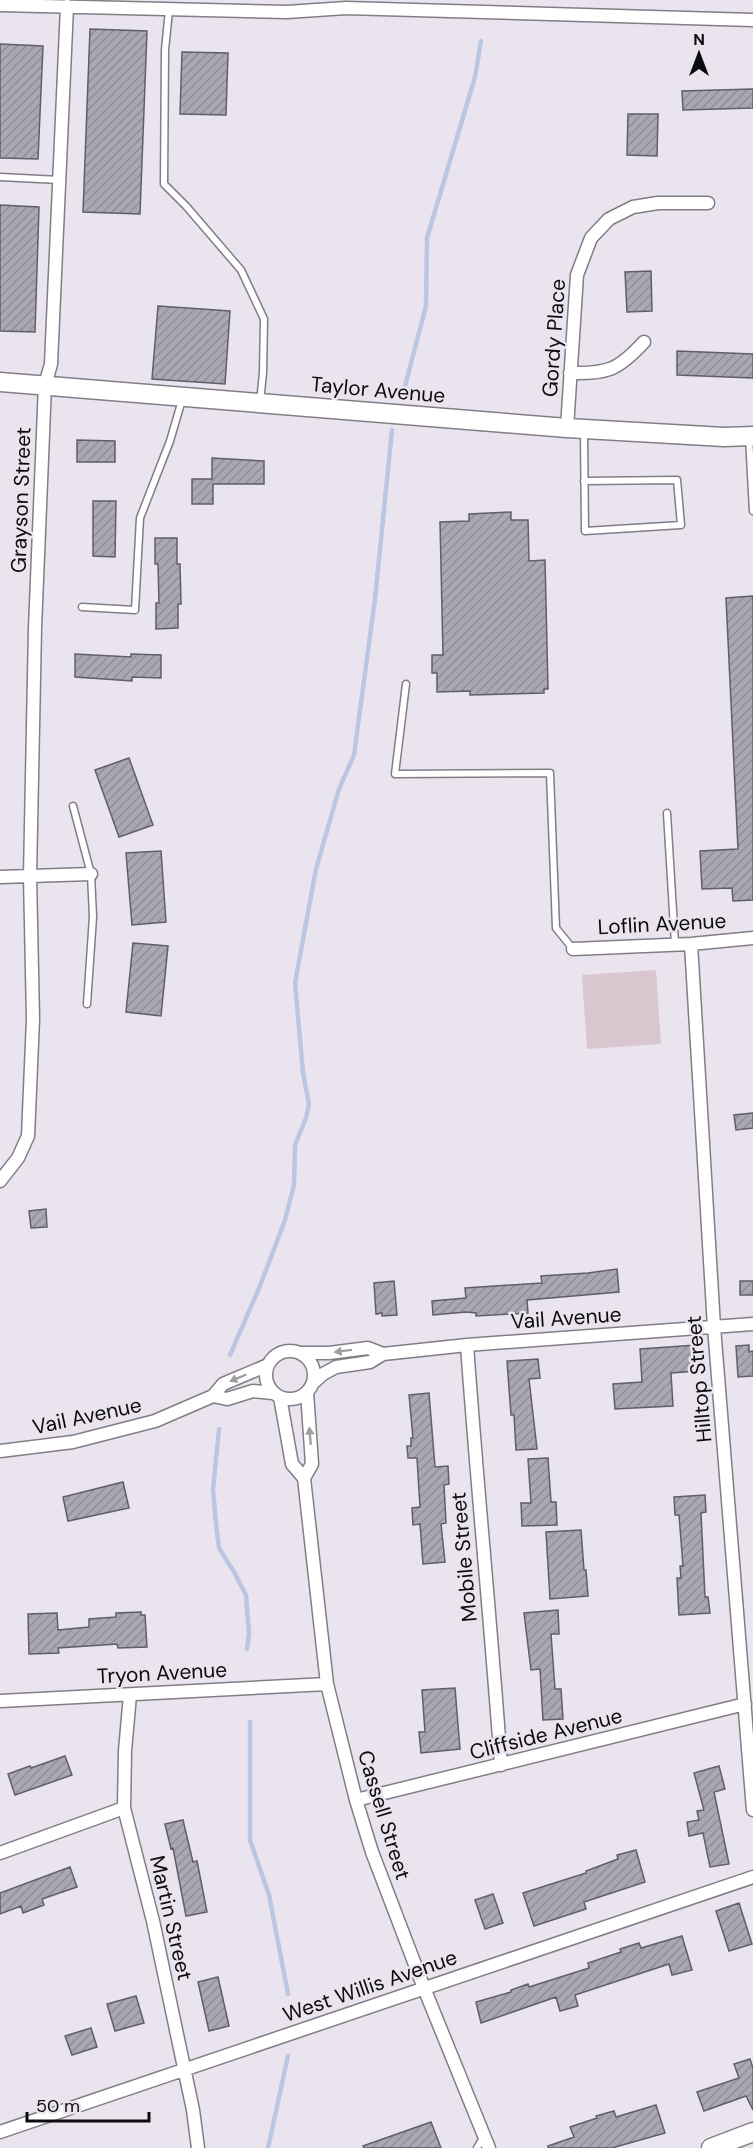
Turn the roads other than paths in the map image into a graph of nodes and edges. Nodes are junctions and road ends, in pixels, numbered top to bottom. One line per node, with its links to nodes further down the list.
1 (350, 4): 4 (street); 5 (street)
2 (0, 5): 3 (street)
3 (67, 6): 4 (street); 7 (street, Grayson Street)
4 (170, 9): 14 (lane)
5 (753, 20)
6 (0, 177): 7 (lane)
7 (60, 180): 12 (street, Grayson Street)
8 (708, 203): 10 (street, Gordy Place)
9 (644, 342): 10 (street)
10 (570, 373): 15 (street, Gordy Place)
11 (0, 382): 12 (street, Taylor Avenue)
12 (45, 385): 13 (street, Taylor Avenue); 25 (street, Grayson Street)
13 (184, 396): 14 (street, Taylor Avenue); 20 (lane)
14 (260, 403): 15 (street, Taylor Avenue)
15 (575, 428): 16 (street, Taylor Avenue); 17 (lane)
16 (751, 436): 18 (lane)
17 (584, 481): 17 (lane)
18 (752, 487): 19 (lane)
19 (753, 511)
20 (82, 607)
21 (406, 684): 30 (lane)
22 (73, 806): 24 (lane)
23 (667, 813): 29 (lane)
24 (91, 874): 25 (street); 31 (lane)
25 (30, 876): 26 (street); 32 (street, Grayson Street)
26 (0, 877)
27 (753, 938): 28 (street, Loflin Avenue)
28 (691, 944): 29 (street, Loflin Avenue); 34 (street, Hilltop Street)
29 (675, 945): 30 (street, Loflin Avenue)
30 (573, 949)
31 (87, 1004)
32 (0, 1180)
33 (753, 1324): 34 (street, Vail Avenue)
34 (714, 1327): 35 (street, Vail Avenue); 47 (street, Hilltop Street)
35 (466, 1345): 37 (street, Vail Avenue); 48 (street, Mobile Street)
36 (302, 1353): 37 (street, Vail Avenue, one-way to 36); 38 (street); 39 (street)
37 (383, 1354): 39 (street, Vail Avenue)
38 (268, 1365): 40 (street); 41 (street, Vail Avenue, one-way to 41)
39 (310, 1388): 40 (street); 43 (street, Cassell Street, one-way to 39)
40 (277, 1395): 41 (street, Vail Avenue); 43 (street, Cassell Street)
41 (213, 1396): 42 (street, Vail Avenue)
42 (0, 1451)
43 (304, 1478): 44 (street, Cassell Street)
44 (327, 1684): 45 (street, Tryon Avenue); 49 (street, Cassell Street)
45 (130, 1695): 46 (street, Tryon Avenue); 50 (street, Martin Street)
46 (0, 1701)
47 (745, 1704): 48 (street, Cliffside Avenue); 51 (street, Hilltop Street)
48 (501, 1765): 49 (street, Cliffside Avenue)
49 (356, 1800): 54 (street, Cassell Street)
50 (124, 1808): 52 (street); 55 (street, Martin Street)
51 (753, 1810)
52 (0, 1853)
53 (753, 1877): 54 (street, West Willis Avenue)
54 (424, 1988): 55 (street, West Willis Avenue); 58 (street, Cassell Street)
55 (184, 2070): 56 (street, West Willis Avenue); 59 (street, Martin Street)
56 (0, 2132)
57 (753, 2132): 61 (street)
58 (486, 2142): 60 (lane)
59 (198, 2148)
60 (477, 2148)
61 (711, 2148)

